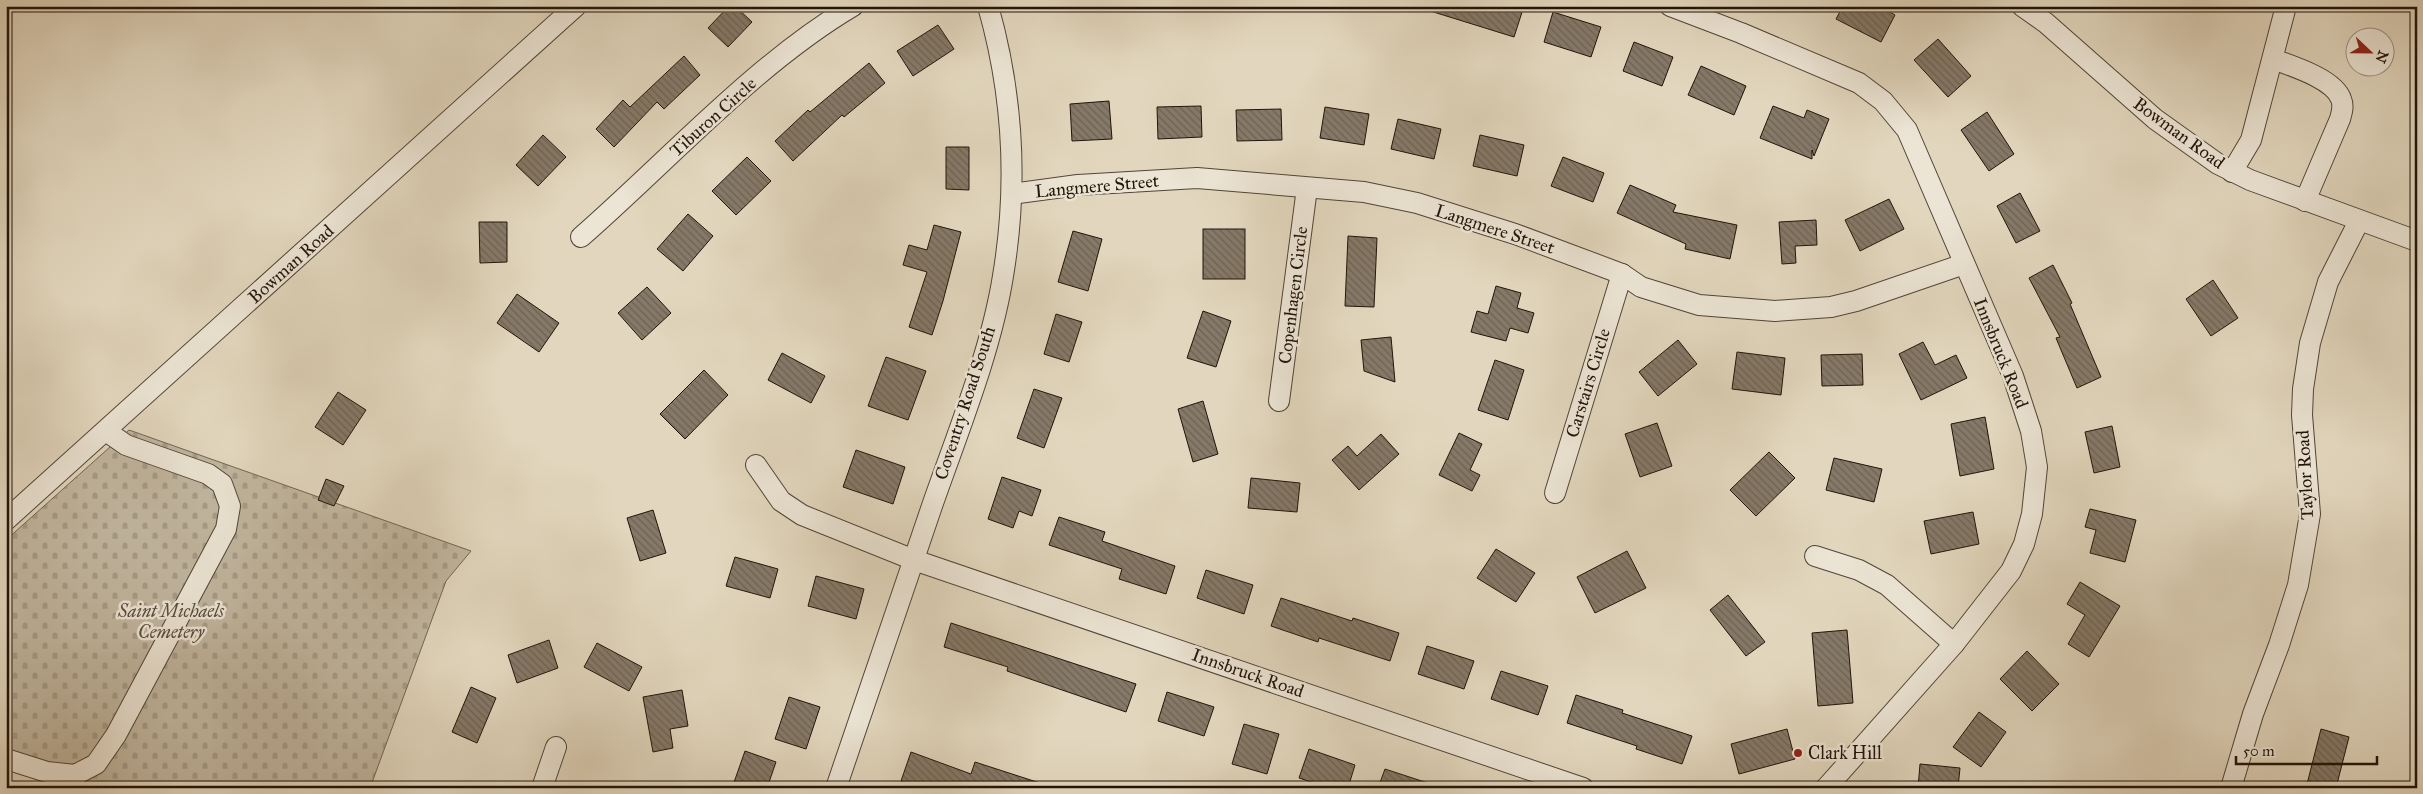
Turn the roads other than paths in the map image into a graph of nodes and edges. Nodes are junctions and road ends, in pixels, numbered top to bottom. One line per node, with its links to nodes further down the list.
1 (576, 6): 18 (street, Bowman Road)
2 (853, 6): 13 (street, Tiburon Circle)
3 (988, 6): 10 (street, Coventry Road South)
4 (1670, 6): 15 (street, Innsbruck Road)
5 (2022, 6): 8 (street, Bowman Road)
6 (2286, 6): 7 (street)
7 (2274, 59): 8 (street); 11 (street)
8 (2232, 172): 11 (street, Bowman Road)
9 (1307, 188): 10 (street, Langmere Street); 16 (street, Langmere Street); 17 (street, Copenhagen Circle)
10 (1012, 194): 23 (street, Coventry Road South)
11 (2306, 201): 12 (street, Bowman Road)
12 (2359, 221): 14 (street, Bowman Road); 31 (street, Taylor Road)
13 (582, 237)
14 (2417, 241)
15 (1964, 264): 16 (street, Langmere Street); 24 (street, Innsbruck Road)
16 (1622, 274): 20 (street, Carstairs Circle)
17 (1280, 401)
18 (106, 431): 21 (street, Bowman Road); 26 (street)
19 (756, 465): 23 (street, Innsbruck Road)
20 (1555, 493)
21 (6, 520)
22 (1814, 556): 24 (street)
23 (914, 560): 28 (street, Coventry Road South); 29 (street, Innsbruck Road)
24 (1954, 644): 30 (street, Innsbruck Road)
25 (556, 747): 27 (street)
26 (6, 759)
27 (542, 788)
28 (836, 788)
29 (1583, 788)
30 (1826, 788)
31 (2231, 788)

